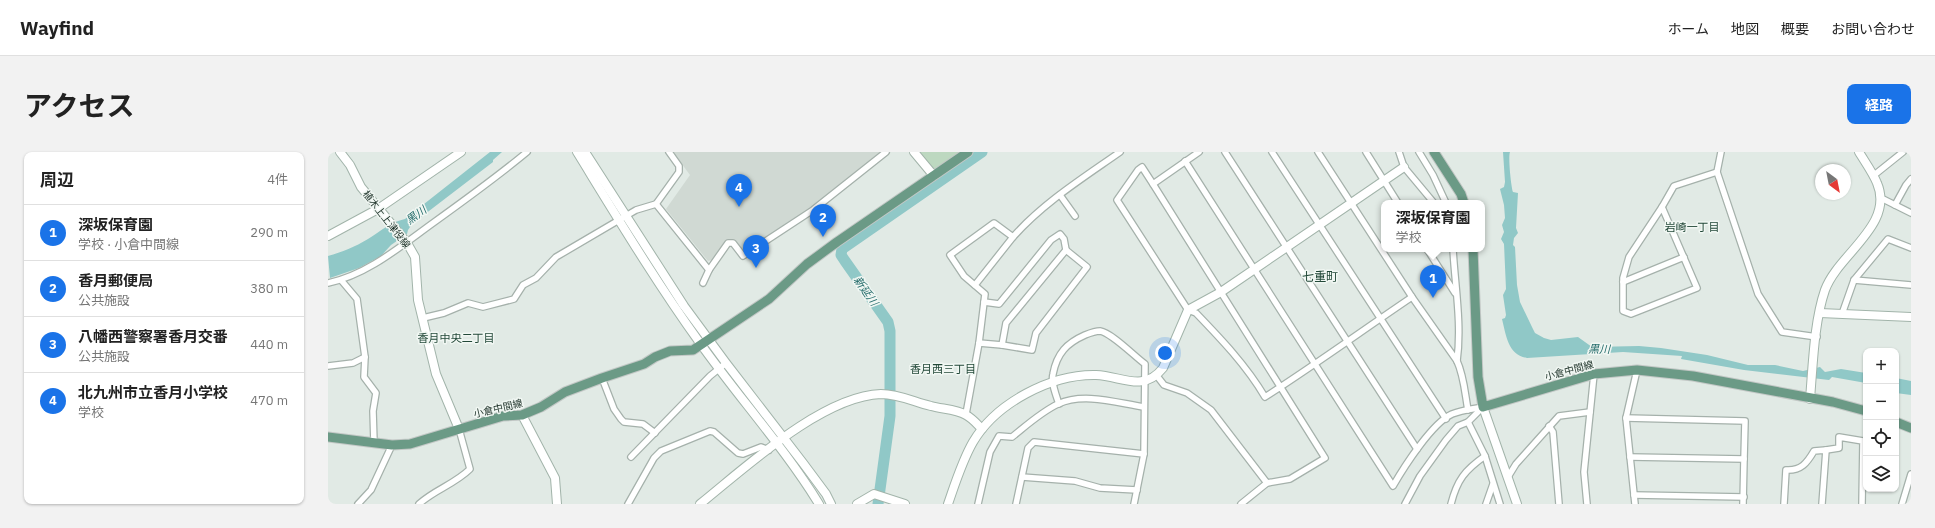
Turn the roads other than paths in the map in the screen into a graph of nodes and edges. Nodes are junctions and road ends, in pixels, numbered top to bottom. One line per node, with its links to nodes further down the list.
1 (340, 152): 40 (street, 植木上上津役線)
2 (461, 152): 40 (street)
3 (527, 152): 47 (street)
4 (578, 152): 43 (street)
5 (585, 152): 43 (street)
6 (668, 152): 37 (street)
7 (886, 152): 58 (street)
8 (914, 152): 25 (street)
9 (968, 152): 25 (main road, 小倉中間線)
10 (1120, 152): 30 (street)
11 (1199, 152): 22 (street)
12 (1225, 152): 48 (street)
13 (1272, 152): 44 (street)
14 (1318, 152): 36 (street)
15 (1366, 152): 28 (street)
16 (1399, 152): 23 (street)
17 (1419, 152): 34 (street)
18 (1434, 152): 35 (main road)
19 (1721, 152): 24 (street)
20 (1859, 152): 26 (street)
21 (1902, 152): 26 (street)
22 (1185, 162): 29 (street); 57 (street)
23 (1404, 167): 28 (street); 33 (street)
24 (1717, 172): 39 (street); 76 (street)
25 (934, 176): 78 (main road, 小倉中間線)
26 (1873, 176): 31 (street)
27 (1911, 179): 38 (street)
28 (1384, 181): 32 (street); 36 (street)
29 (1153, 184): 66 (street); 70 (street)
30 (1060, 195): 42 (street); 46 (street)
31 (1881, 198): 38 (street); 71 (street)
32 (1396, 200)
33 (1432, 200)
34 (1445, 200)
35 (1462, 200)
36 (1352, 203): 44 (street); 49 (street)
37 (656, 204): 43 (street); 58 (street)
38 (1895, 205): 41 (street)
39 (1662, 207): 56 (street); 62 (street)
40 (378, 209): 45 (street); 47 (street, 植木上上津役線)
41 (1911, 213)
42 (1075, 216)
43 (622, 218): 74 (street); 78 (street)
44 (1319, 226): 48 (street); 75 (street)
45 (328, 236)
46 (1013, 237): 64 (street); 64 (street)
47 (406, 242): 59 (street); 74 (street, 植木上上津役線)
48 (1287, 248): 57 (street); 77 (street)
49 (1381, 248)
50 (1911, 248): 60 (street)
51 (1066, 250): 69 (street); 80 (street); 80 (street)
52 (1383, 252): 68 (street)
53 (1430, 252): 67 (street)
54 (1453, 252): 67 (street)
55 (1473, 252): 96 (main road)
56 (1684, 257): 62 (street); 62 (street)
57 (1255, 269): 66 (street); 83 (street)
58 (709, 270): 61 (street)
59 (341, 280): 63 (street); 81 (street)
60 (1854, 280): 65 (street); 72 (street)
61 (703, 282)
62 (1623, 282)
63 (328, 283)
64 (975, 285): 69 (street)
65 (1911, 285)
66 (1220, 292): 70 (street); 92 (street)
67 (1457, 296): 82 (street)
68 (1412, 297): 75 (street); 82 (street)
69 (984, 302): 79 (street)
70 (1188, 310): 88 (street); 92 (street)
71 (1820, 313): 72 (street); 76 (street)
72 (1842, 314): 73 (street)
73 (1911, 317)
74 (423, 318): 108 (street, 植木上上津役線)
75 (1379, 319): 77 (street); 103 (street)
76 (1817, 337): 93 (street)
77 (1348, 341): 83 (street); 115 (street)
78 (705, 342): 85 (street); 89 (main road, 小倉中間線)
79 (979, 343): 80 (street); 100 (street)
80 (1002, 345)
81 (365, 357): 84 (street); 113 (street)
82 (1458, 361): 97 (street)
83 (1315, 363): 92 (street); 115 (street)
84 (328, 366)
85 (722, 366): 110 (street); 112 (street)
86 (1637, 370): 87 (main road, 小倉中間線); 93 (main road, 小倉中間線); 102 (street)
87 (1594, 374): 96 (main road, 小倉中間線); 99 (street)
88 (1157, 376): 91 (street); 126 (street)
89 (602, 378): 101 (main road, 小倉中間線); 110 (street)
90 (1052, 382): 91 (street); 91 (street); 94 (street); 109 (street)
91 (1144, 382): 95 (street)
92 (1281, 387): 126 (street)
93 (1810, 398): 98 (main road, 小倉中間線)
94 (1059, 404): 95 (street); 141 (street)
95 (1144, 407): 118 (street)
96 (1483, 407): 97 (street); 104 (street); 125 (street)
97 (1468, 410): 103 (street)
98 (1863, 410)
99 (1590, 412): 106 (street); 151 (street)
100 (966, 414): 109 (street); 112 (street)
101 (522, 415): 108 (main road, 小倉中間線); 133 (street)
102 (1626, 418): 121 (street); 122 (street)
103 (1446, 419): 115 (street)
104 (1468, 422): 119 (street); 145 (street)
105 (1899, 423): 107 (main road)
106 (1549, 426): 125 (street); 150 (street)
107 (1911, 428)
108 (458, 429): 114 (main road, 小倉中間線); 132 (street)
109 (982, 429): 140 (street)
110 (655, 433): 120 (street)
111 (328, 437): 113 (main road, 小倉中間線)
112 (780, 440): 116 (street); 136 (street); 137 (street)
113 (374, 443): 114 (main road, 小倉中間線)
114 (392, 445): 131 (street)
115 (1418, 448)
116 (769, 450): 134 (street); 135 (street)
117 (1826, 450): 154 (street); 155 (street); 156 (street)
118 (1144, 454): 124 (street); 128 (street)
119 (1486, 456): 127 (street); 146 (street)
120 (631, 457)
121 (1630, 457): 122 (street); 129 (street)
122 (1744, 459): 130 (street)
123 (1911, 474): 157 (street)
124 (1022, 477): 128 (street); 142 (street)
125 (1508, 477): 149 (street)
126 (1267, 483): 144 (street)
127 (1494, 484): 147 (street); 148 (street)
128 (1137, 490): 143 (street)
129 (1634, 495): 130 (street); 152 (street)
130 (1744, 497): 153 (street)
131 (358, 504)
132 (419, 504)
133 (557, 504)
134 (628, 504)
135 (700, 504)
136 (820, 504)
137 (831, 504)
138 (857, 504): 139 (street)
139 (905, 504)
140 (948, 504)
141 (978, 504)
142 (1016, 504)
143 (1134, 504)
144 (1241, 504)
145 (1405, 504)
146 (1451, 504)
147 (1486, 504)
148 (1500, 504)
149 (1517, 504)
150 (1559, 504)
151 (1587, 504)
152 (1635, 504)
153 (1743, 504)
154 (1784, 504)
155 (1822, 504)
156 (1862, 504)
157 (1902, 504)

